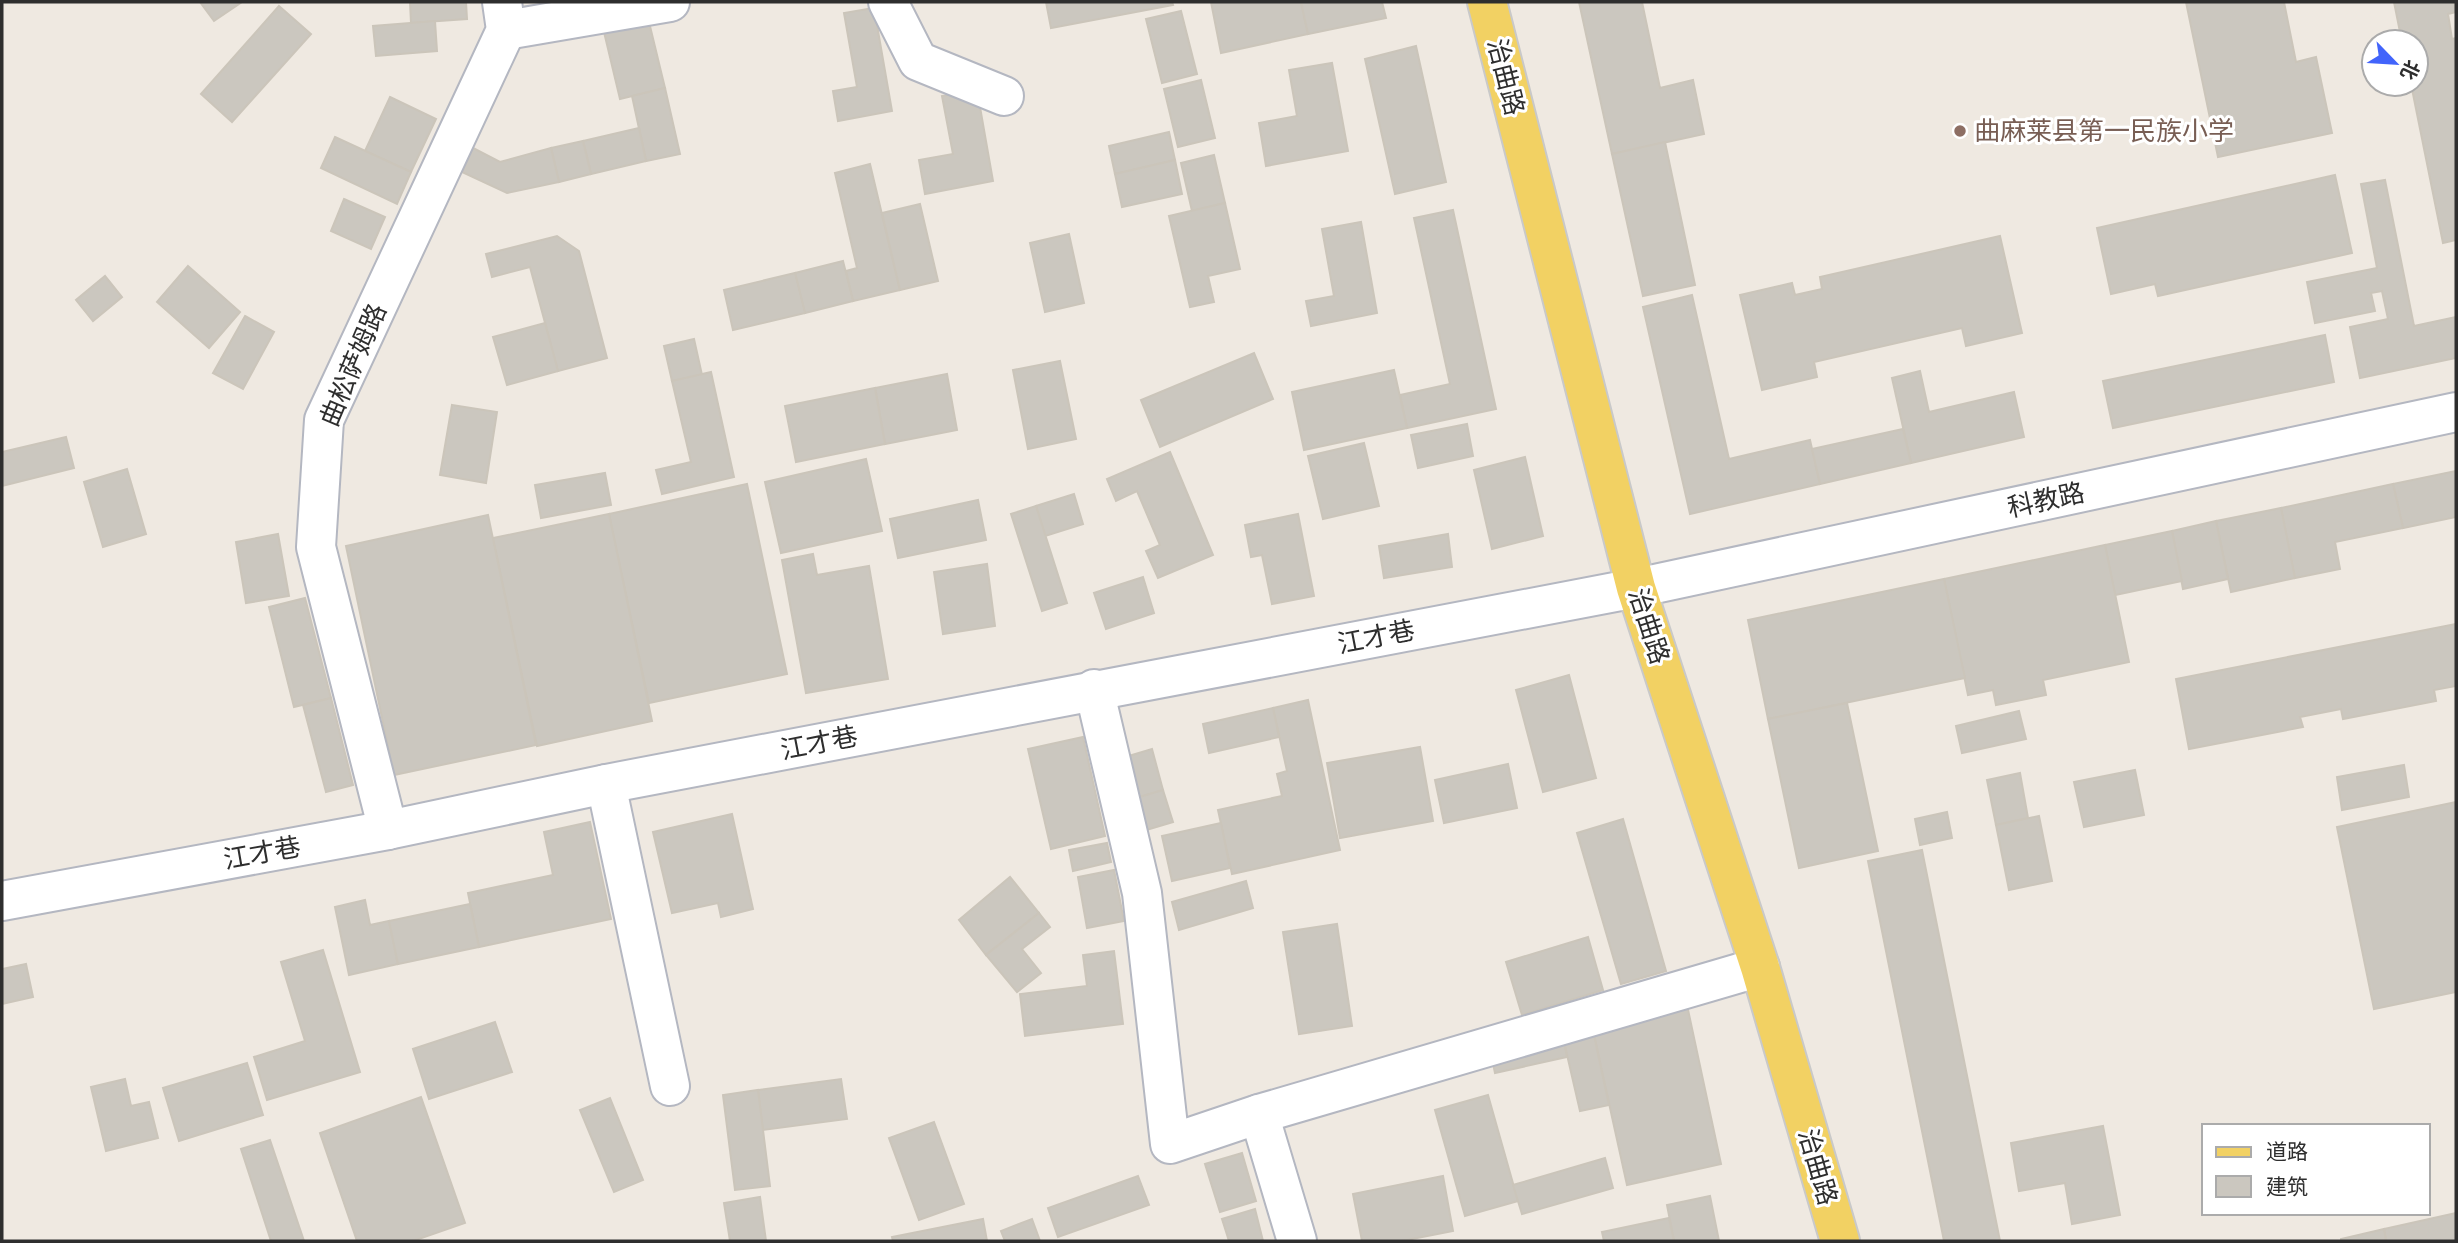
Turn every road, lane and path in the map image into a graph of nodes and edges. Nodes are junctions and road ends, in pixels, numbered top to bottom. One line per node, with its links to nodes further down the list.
1 (670, 2): 4 (street)
2 (888, 2): 5 (street)
3 (1487, 2): 7 (main road, 治曲路)
4 (504, 16): 10 (street, 曲松萨姆路)
5 (1004, 96)
6 (2456, 412): 7 (street, 科教路)
7 (1636, 588): 8 (street, 江才巷); 12 (main road, 治曲路)
8 (1094, 689): 9 (street, 江才巷); 14 (street)
9 (606, 783): 10 (street, 江才巷); 13 (street)
10 (388, 830): 11 (street, 江才巷)
11 (2, 901)
12 (1760, 967): 14 (street); 16 (main road, 治曲路)
13 (670, 1086)
14 (1259, 1114): 15 (street)
15 (1297, 1241)
16 (1840, 1241)

